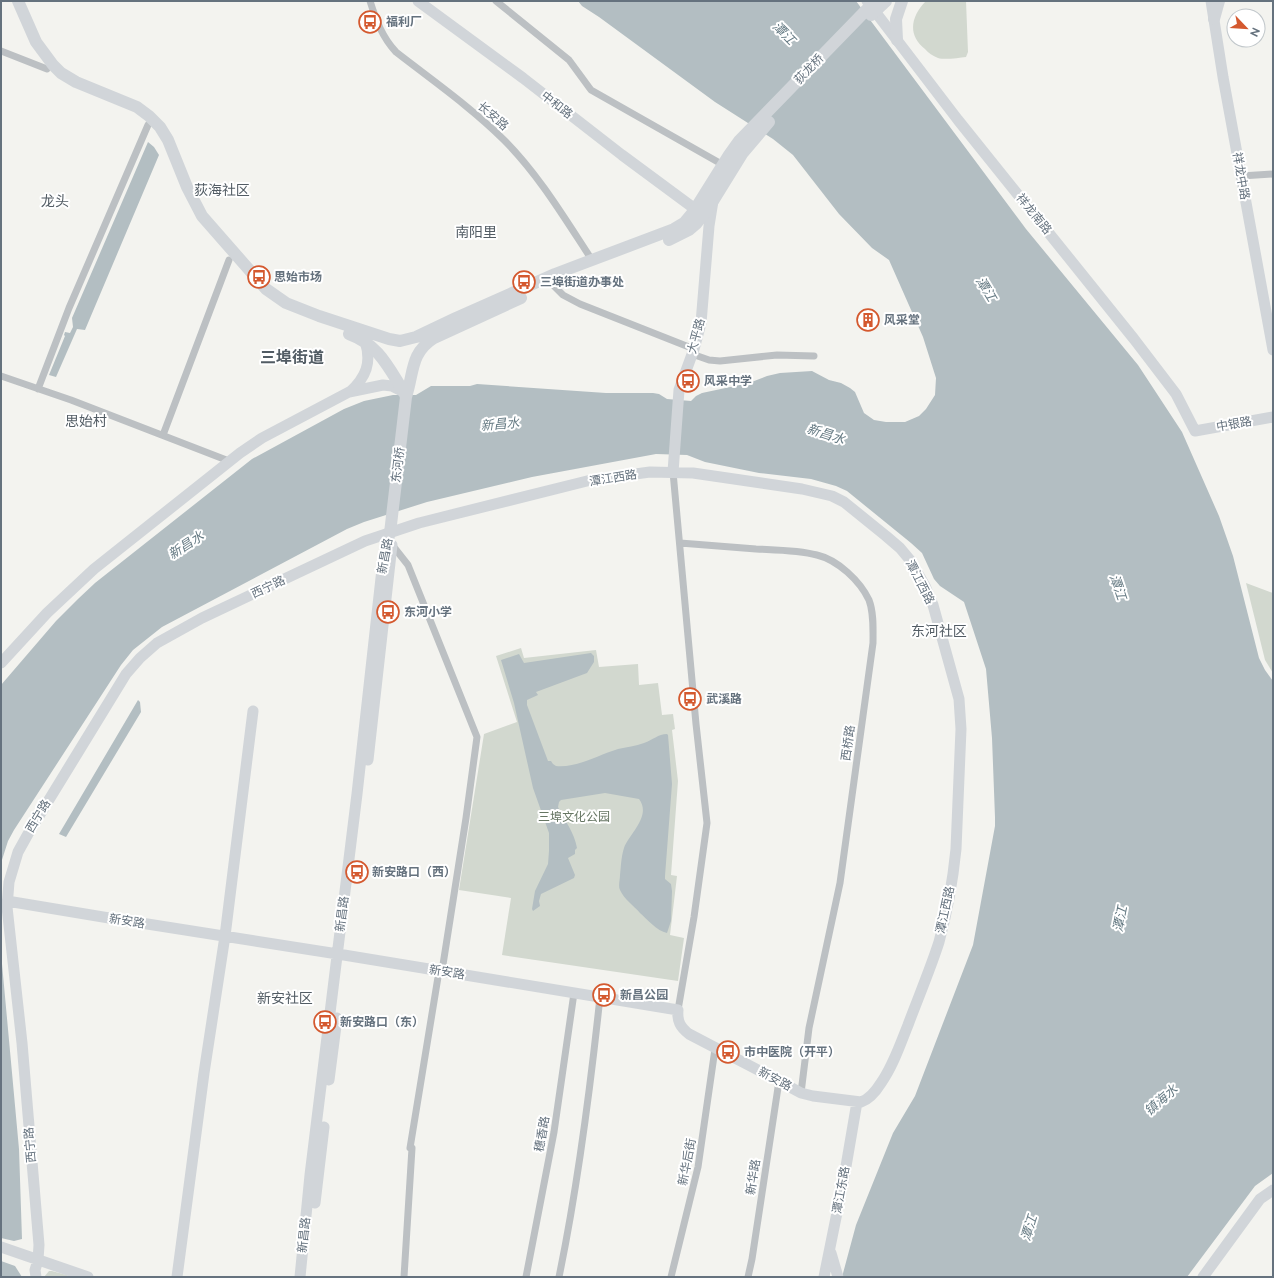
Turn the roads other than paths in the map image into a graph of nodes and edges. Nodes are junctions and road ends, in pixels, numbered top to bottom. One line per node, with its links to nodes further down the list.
1 (10, 1): 14 (main road)
2 (18, 1): 25 (main road)
3 (370, 1): 22 (street, 长安路)
4 (418, 1): 20 (street, 中和路)
5 (496, 1): 16 (street)
6 (886, 1): 10 (main road, 荻龙桥)
7 (902, 1): 12 (main road)
8 (1211, 1): 11 (street, 祥龙中路)
9 (1218, 1): 11 (main road)
10 (871, 7): 12 (street, 祥龙南路); 16 (main road, 荻龙桥)
11 (1214, 19): 18 (street, 祥龙中路)
12 (897, 40): 35 (street, 祥龙南路)
13 (1, 51): 14 (street)
14 (47, 69): 15 (main road)
15 (148, 125): 21 (main road); 31 (street)
16 (727, 167): 19 (main road, 东河桥); 20 (main road)
17 (1273, 174): 18 (street)
18 (1241, 176): 26 (street, 祥龙中路)
19 (714, 198): 23 (main road, 东河桥); 27 (street, 大平路)
20 (695, 209): 22 (main road)
21 (229, 260): 24 (main road); 36 (street)
22 (592, 260): 25 (main road)
23 (552, 284): 27 (street); 33 (main road, 东河桥)
24 (365, 341): 29 (main road); 32 (street)
25 (400, 341): 29 (main road)
26 (1273, 350)
27 (693, 352): 28 (street); 38 (street, 大平路)
28 (814, 356)
29 (387, 367): 33 (main road)
30 (1, 376): 31 (street)
31 (38, 389): 36 (street)
32 (349, 392): 33 (street); 37 (street)
33 (405, 395): 39 (main road, 东河桥)
34 (1273, 417): 35 (street, 中银路)
35 (1195, 431)
36 (163, 436): 37 (street)
37 (229, 461): 42 (street)
38 (673, 472): 39 (street, 潭江西路); 40 (street); 54 (street, 潭江西路)
39 (390, 533): 41 (street, 新昌路); 44 (street, 西宁路); 46 (street, 新昌路)
40 (680, 543): 50 (street); 53 (street, 西桥路)
41 (393, 546): 46 (street, 新昌路); 47 (street)
42 (1, 663)
43 (252, 711): 45 (street)
44 (7, 901): 45 (street, 新安路); 61 (street, 西宁路)
45 (225, 936): 46 (street, 新安路); 64 (street)
46 (341, 954): 47 (street, 新安路); 65 (street, 新昌路); 66 (street, 新昌路)
47 (441, 971): 48 (street, 新安路); 67 (street)
48 (574, 993): 49 (street, 新安路); 68 (street, 穗香路)
49 (600, 998): 50 (street, 新安路); 69 (street)
50 (678, 1010): 51 (street, 新安路)
51 (715, 1049): 52 (street, 新安路); 70 (street, 新华后街)
52 (780, 1081): 53 (street, 新安路); 71 (street, 新华路)
53 (801, 1093): 55 (street, 新安路)
54 (872, 1094): 55 (street, 潭江西路); 56 (street)
55 (857, 1102): 56 (street, 潭江东路)
56 (853, 1125): 59 (street, 潭江东路)
57 (1273, 1190): 74 (street)
58 (1, 1247): 61 (street)
59 (830, 1251): 72 (street, 潭江东路); 73 (street)
60 (1, 1253): 61 (street)
61 (38, 1260): 62 (street, 西宁路); 63 (street)
62 (36, 1277)
63 (88, 1277)
64 (177, 1277)
65 (300, 1277)
66 (307, 1277)
67 (404, 1277)
68 (526, 1277)
69 (558, 1277)
70 (670, 1277)
71 (748, 1277)
72 (824, 1277)
73 (838, 1277)
74 (1203, 1277)

